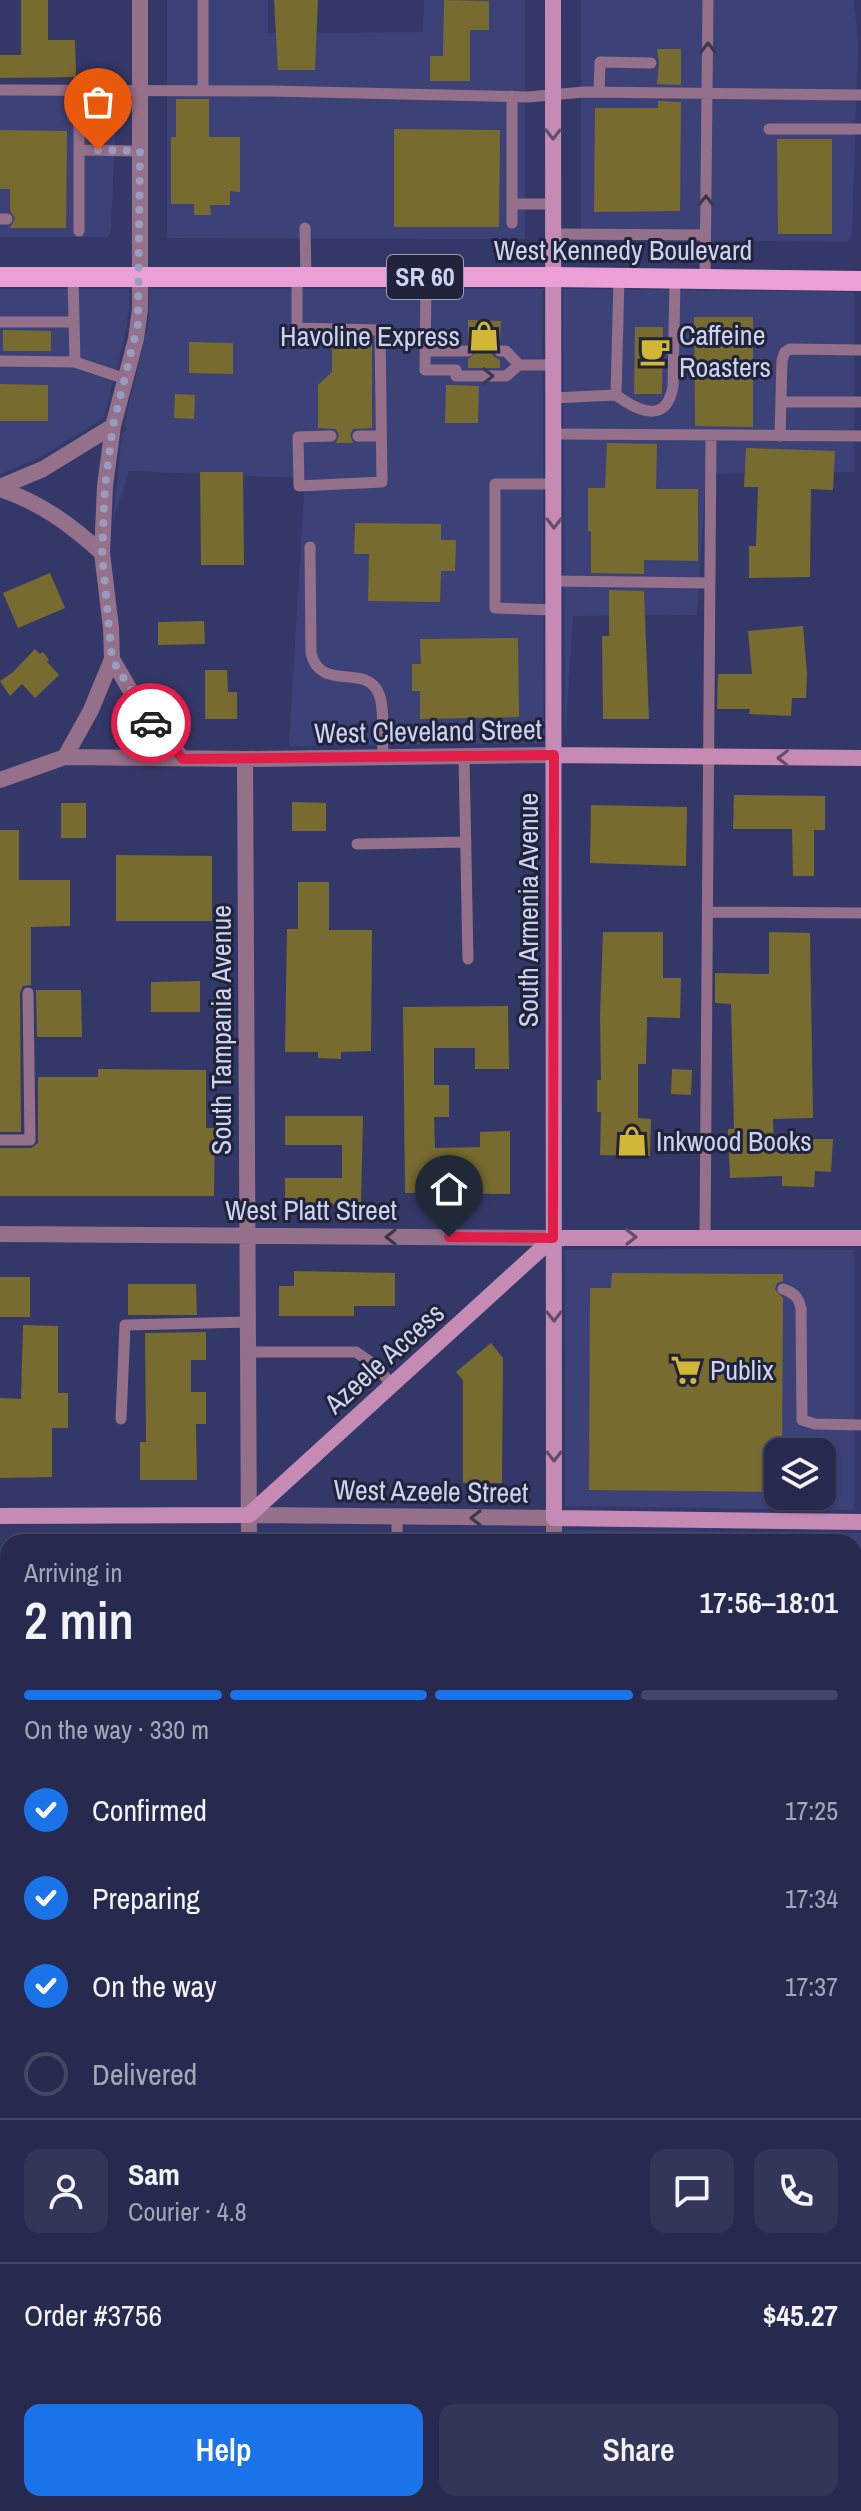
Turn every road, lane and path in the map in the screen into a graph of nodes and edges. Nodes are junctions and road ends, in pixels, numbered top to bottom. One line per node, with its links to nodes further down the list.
1 (140, 0): 8 (street)
2 (203, 0): 9 (lane)
3 (553, 0): 11 (main road, South Armenia Avenue)
4 (708, 0): 12 (lane, one-way to 4)
5 (651, 63): 10 (lane)
6 (0, 90): 7 (lane)
7 (79, 90): 8 (lane); 17 (lane)
8 (141, 90): 9 (lane); 18 (street)
9 (203, 90): 14 (lane)
10 (599, 92): 11 (lane); 12 (lane)
11 (553, 94): 14 (lane); 20 (main road, South Armenia Avenue, one-way to 20)
12 (708, 95): 13 (lane); 25 (lane, one-way to 12)
13 (861, 95)
14 (512, 96): 19 (lane)
15 (769, 129): 16 (lane)
16 (861, 129)
17 (79, 150): 18 (lane); 23 (lane)
18 (140, 151): 28 (street)
19 (512, 204): 20 (lane); 21 (lane)
20 (553, 204): 24 (main road, South Armenia Avenue)
21 (512, 223)
22 (305, 228): 29 (lane)
23 (79, 231)
24 (553, 234): 25 (lane); 31 (main road, South Armenia Avenue)
25 (705, 235): 34 (lane)
26 (0, 277): 27 (main road, West Kennedy Boulevard / SR 60)
27 (73, 277): 28 (main road, West Kennedy Boulevard / SR 60); 36 (lane)
28 (139, 277): 29 (main road, West Kennedy Boulevard / SR 60); 46 (street)
29 (302, 277): 30 (main road, West Kennedy Boulevard / SR 60); 56 (lane)
30 (426, 277): 31 (main road, West Kennedy Boulevard / SR 60); 39 (lane)
31 (553, 277): 32 (main road, West Kennedy Boulevard / SR 60); 45 (main road, South Armenia Avenue)
32 (619, 278): 33 (main road, West Kennedy Boulevard / SR 60); 47 (lane)
33 (675, 279): 34 (main road, West Kennedy Boulevard / SR 60); 47 (lane)
34 (705, 279): 35 (main road, West Kennedy Boulevard / SR 60)
35 (861, 281)
36 (74, 322): 37 (lane); 43 (lane)
37 (7, 325)
38 (861, 350): 49 (lane)
39 (425, 351): 40 (lane); 44 (lane, one-way to 44)
40 (468, 351)
41 (500, 351): 44 (lane)
42 (7, 358): 43 (lane)
43 (75, 362): 46 (lane)
44 (519, 365): 45 (lane)
45 (553, 365): 48 (main road, South Armenia Avenue)
46 (126, 379): 51 (street)
47 (616, 395): 48 (lane)
48 (553, 398): 52 (main road, South Armenia Avenue)
49 (781, 402): 50 (lane); 57 (lane)
50 (861, 402)
51 (113, 426): 60 (street); 62 (street)
52 (553, 434): 53 (lane); 59 (main road, South Armenia Avenue)
53 (711, 435): 57 (lane); 64 (lane)
54 (331, 436): 56 (lane)
55 (358, 436): 56 (lane)
56 (381, 436)
57 (780, 436): 58 (lane)
58 (861, 436)
59 (554, 484): 63 (main road, South Armenia Avenue, one-way to 63); 65 (lane)
60 (0, 488): 62 (street)
61 (310, 547): 70 (lane)
62 (102, 553): 66 (street)
63 (554, 581): 64 (lane); 65 (main road, South Armenia Avenue)
64 (710, 583): 71 (lane)
65 (554, 610): 67 (main road, South Armenia Avenue)
66 (112, 659): 69 (street); 73 (street)
67 (554, 755): 68 (street, West Cleveland Street); 71 (main road, West Cleveland Street); 86 (main road, South Armenia Avenue)
68 (464, 756): 70 (street, West Cleveland Street); 76 (lane)
69 (65, 757): 73 (street, West Cleveland Street); 75 (street, West Cleveland Street)
70 (383, 757): 74 (street, West Cleveland Street)
71 (710, 757): 72 (main road, West Cleveland Street, one-way to 71); 78 (lane)
72 (861, 758)
73 (183, 759): 74 (street, West Cleveland Street)
74 (245, 759): 84 (street, South Tampania Avenue)
75 (0, 780)
76 (466, 842): 77 (lane); 80 (lane)
77 (357, 844)
78 (708, 912): 79 (lane); 85 (lane)
79 (861, 913)
80 (468, 959)
81 (28, 993): 82 (lane)
82 (0, 1140)
83 (0, 1234): 84 (street, West Platt Street)
84 (249, 1236): 86 (street, West Platt Street, one-way to 84); 89 (street, South Tampania Avenue)
85 (705, 1237): 86 (main road, West Platt Street, one-way to 85); 87 (main road, West Platt Street)
86 (553, 1238): 91 (main road, Azeele Access); 97 (main road, South Armenia Avenue, one-way to 97)
87 (861, 1238)
88 (783, 1289): 93 (lane)
89 (249, 1322): 90 (street, South Tampania Avenue); 92 (lane)
90 (249, 1352): 91 (lane); 94 (street, South Tampania Avenue)
91 (393, 1385): 94 (main road, Azeele Access)
92 (121, 1419)
93 (861, 1425)
94 (249, 1515): 95 (main road, West Azeele Street); 96 (street, West Azeele Street); 99 (street, South Tampania Avenue)
95 (0, 1516)
96 (397, 1517): 97 (street, West Azeele Street, one-way to 96); 100 (lane)
97 (554, 1518): 98 (main road, West Azeele Street); 101 (street, South Armenia Avenue)
98 (861, 1522)
99 (249, 1534)
100 (397, 1534)
101 (554, 1534)

